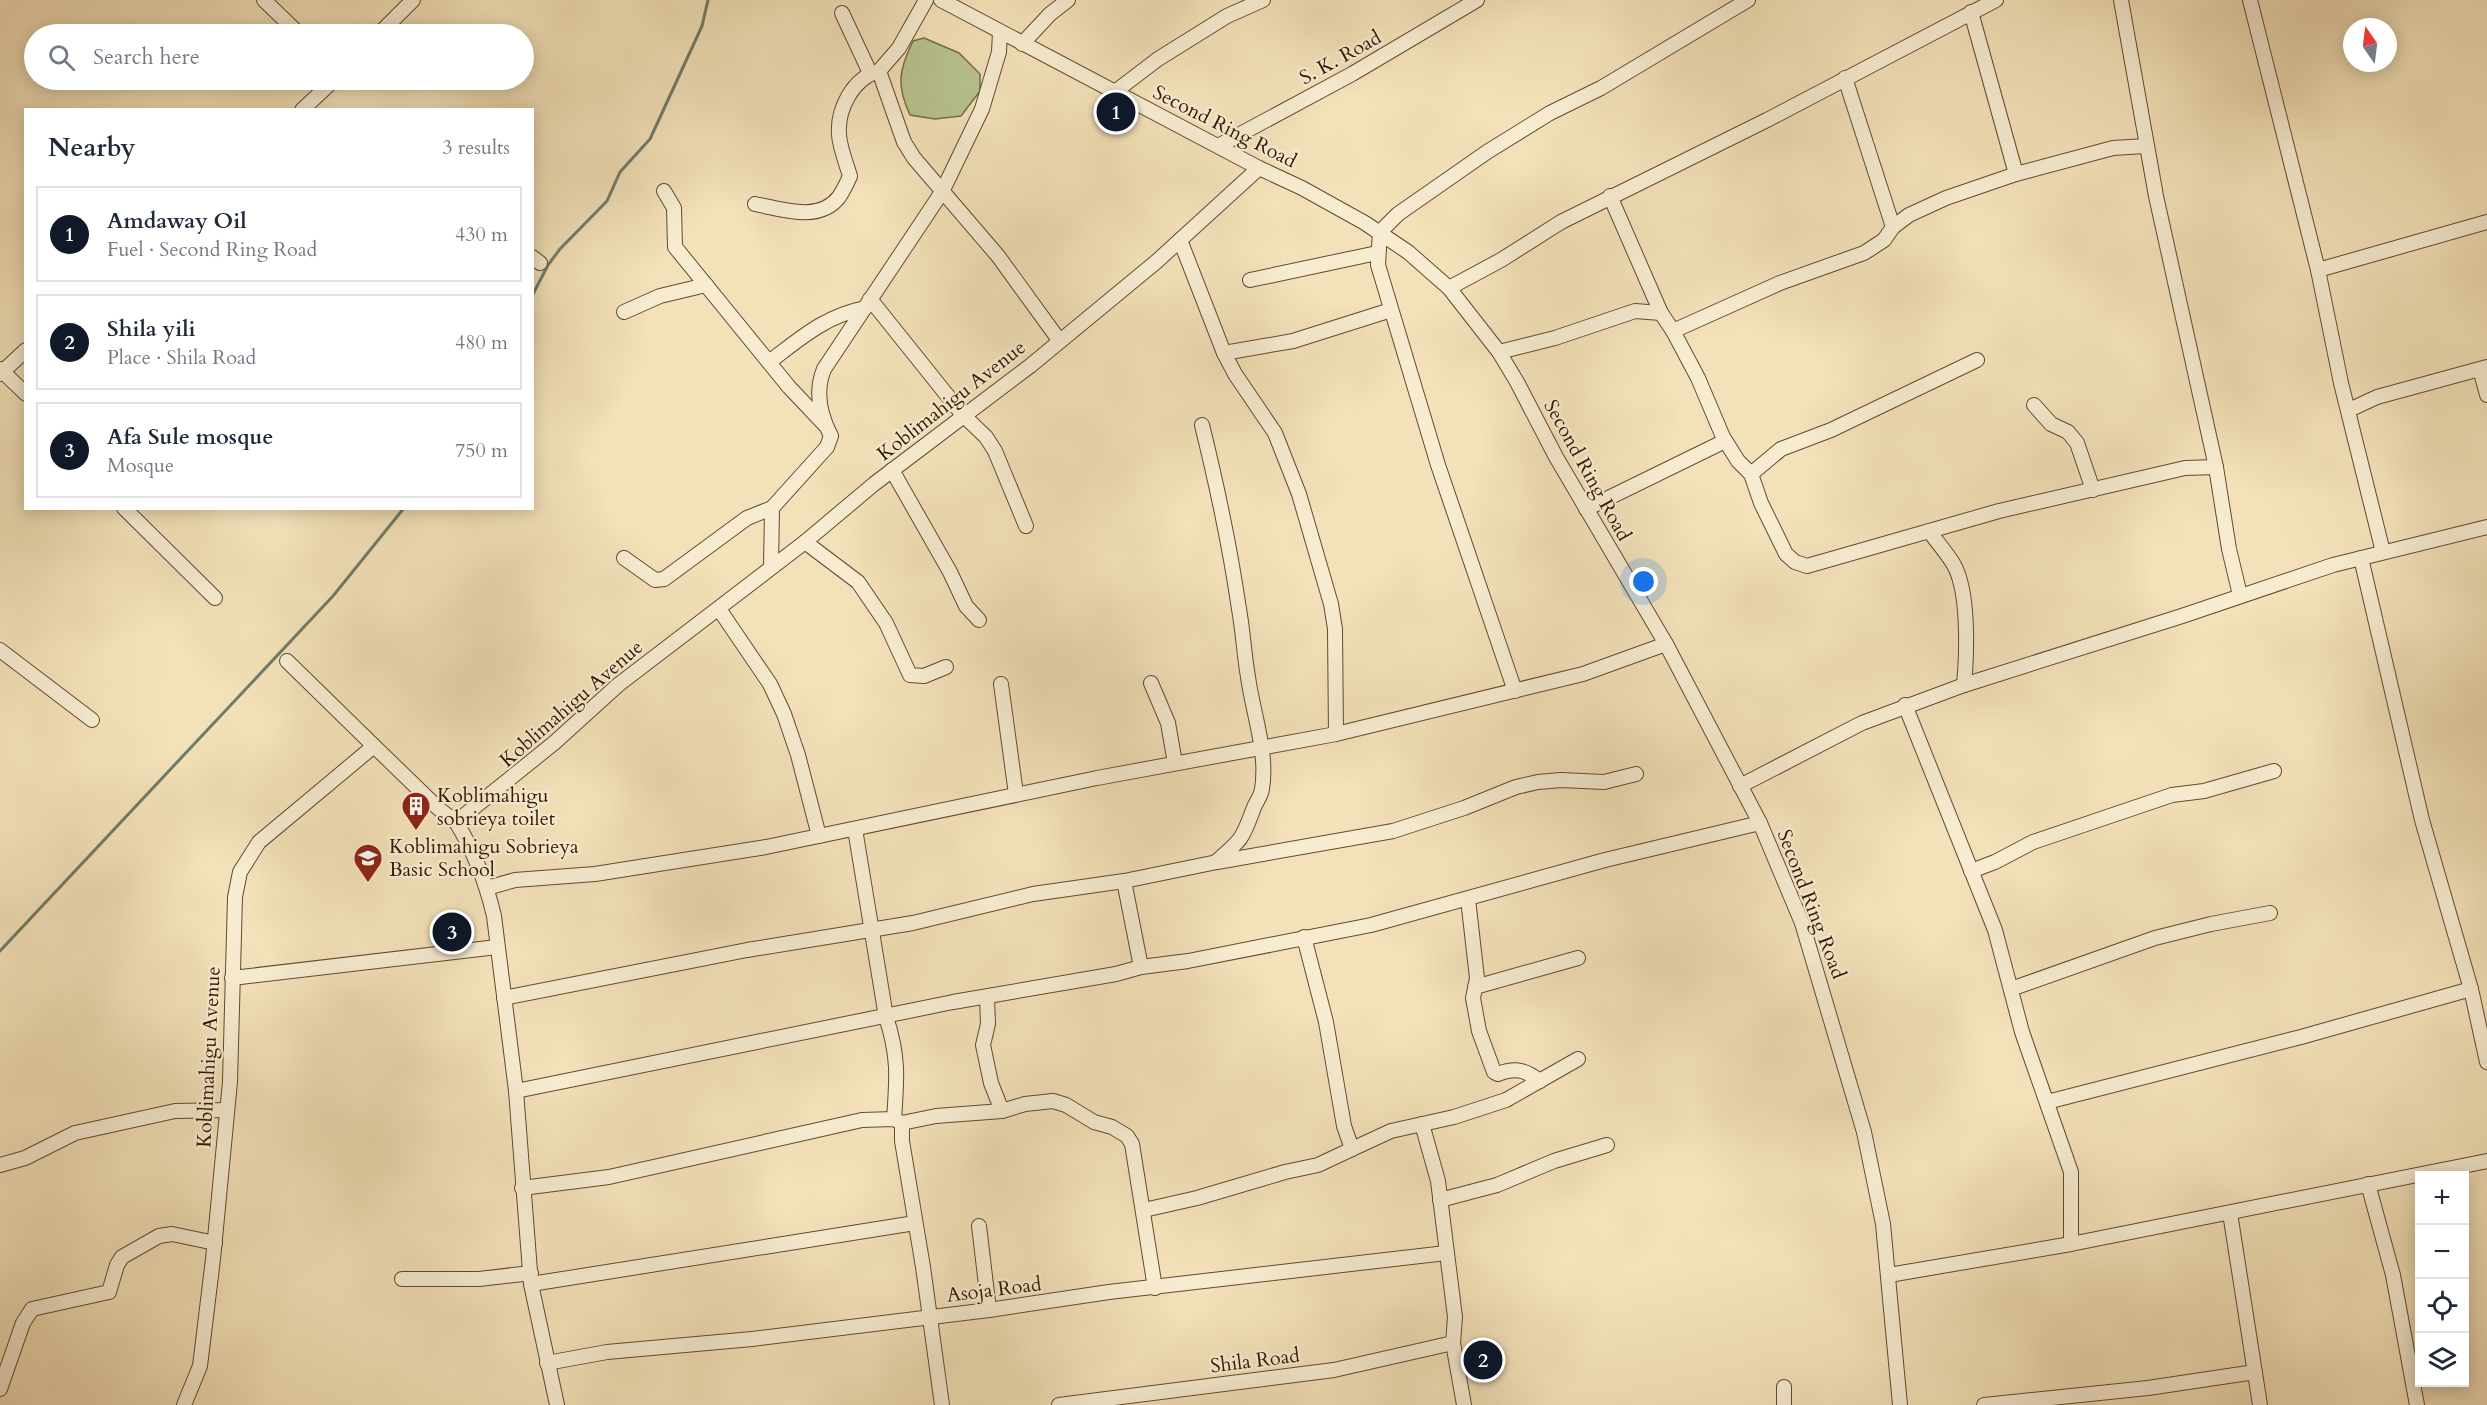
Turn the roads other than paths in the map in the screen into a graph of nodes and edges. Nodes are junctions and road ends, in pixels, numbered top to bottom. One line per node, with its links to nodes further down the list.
1 (264, 0): 14 (street)
2 (413, 0): 15 (street)
3 (926, 0): 18 (street)
4 (941, 0): 16 (street, Second Ring Road)
5 (1068, 0): 17 (street)
6 (1263, 0): 21 (street)
7 (1477, 0): 23 (street, S. K. Road)
8 (1748, 0): 33 (street)
9 (1996, 0): 12 (street)
10 (2121, 0): 24 (street)
11 (2250, 0): 36 (street)
12 (1971, 12): 19 (street); 26 (street)
13 (842, 13): 18 (street)
14 (289, 24)
15 (389, 24)
16 (1000, 32): 17 (street, Second Ring Road); 28 (street)
17 (1022, 44): 21 (street, Second Ring Road)
18 (874, 72): 28 (street); 30 (street)
19 (1845, 78): 29 (street); 32 (street)
20 (323, 90): 22 (street)
21 (1116, 91): 23 (street, Second Ring Road)
22 (304, 108)
23 (1220, 146): 25 (street, Second Ring Road)
24 (2146, 146): 26 (street); 61 (street)
25 (1259, 168): 33 (street, Second Ring Road); 34 (street, Koblimahigu Avenue)
26 (2016, 174): 32 (street)
27 (664, 191): 38 (street)
28 (942, 192): 40 (street); 45 (street)
29 (1610, 196): 39 (street); 43 (street)
30 (754, 204)
31 (2487, 222): 36 (street)
32 (1893, 227): 44 (street)
33 (1380, 232): 35 (street); 39 (street, Second Ring Road)
34 (1180, 240): 45 (street, Koblimahigu Avenue); 48 (street)
35 (1377, 253): 37 (street); 41 (street)
36 (2318, 270): 56 (street)
37 (1250, 280)
38 (706, 285): 42 (street); 50 (street)
39 (1449, 288): 47 (street, Second Ring Road)
40 (867, 304): 50 (street); 57 (street); 58 (street)
41 (1391, 310): 48 (street); 87 (street)
42 (624, 312)
43 (1661, 313): 44 (street); 47 (street)
44 (1673, 331): 60 (street)
45 (1059, 340): 57 (street, Koblimahigu Avenue)
46 (24, 352): 52 (street)
47 (1499, 352): 66 (street, Second Ring Road)
48 (1224, 353): 90 (street)
49 (1977, 360): 63 (street)
50 (769, 362): 58 (street)
51 (2483, 368): 54 (street); 56 (street)
52 (1, 371): 53 (street)
53 (24, 392)
54 (2487, 395)
55 (2034, 405): 64 (street)
56 (2349, 410): 72 (street)
57 (963, 415): 62 (street, Koblimahigu Avenue); 68 (street)
58 (825, 425): 65 (street)
59 (1202, 425): 92 (street)
60 (1725, 441): 63 (street); 66 (street)
61 (2216, 467): 64 (street); 76 (street)
62 (892, 470): 71 (street, Koblimahigu Avenue); 79 (street)
63 (1751, 474): 70 (street)
64 (2093, 490): 70 (street)
65 (772, 508): 73 (street); 75 (street)
66 (1586, 509): 80 (street, Second Ring Road)
67 (126, 510): 77 (street)
68 (1026, 526)
69 (2487, 527): 72 (street)
70 (1929, 531): 86 (street)
71 (805, 542): 75 (street, Koblimahigu Avenue); 83 (street)
72 (2383, 552): 74 (street)
73 (624, 558)
74 (2361, 558): 76 (street); 116 (street)
75 (771, 567): 78 (street, Koblimahigu Avenue)
76 (2240, 595): 86 (street)
77 (215, 598)
78 (719, 609): 98 (street, Koblimahigu Avenue); 101 (street)
79 (979, 620)
80 (1666, 644): 87 (street); 96 (street, Second Ring Road)
81 (0, 650): 89 (street)
82 (287, 661): 91 (street)
83 (946, 667)
84 (1152, 682): 93 (street)
85 (1001, 684): 97 (street)
86 (1964, 685): 88 (street)
87 (1515, 691): 90 (street)
88 (1905, 705): 96 (street); 103 (street)
89 (92, 720)
90 (1336, 734): 92 (street)
91 (374, 746): 98 (street); 113 (street, Koblimahigu Avenue)
92 (1262, 747): 93 (street); 102 (street)
93 (1175, 763): 97 (street)
94 (2274, 771): 103 (street)
95 (1636, 774): 102 (street)
96 (1740, 786): 99 (street, Second Ring Road)
97 (1016, 794): 100 (street)
98 (456, 822): 105 (street)
99 (1760, 823): 106 (street); 143 (street, Second Ring Road)
100 (855, 829): 101 (street); 108 (street)
101 (819, 836): 105 (street)
102 (1217, 862): 104 (street)
103 (1971, 871): 115 (street)
104 (1124, 881): 108 (street); 112 (street)
105 (487, 888): 110 (street)
106 (1468, 899): 109 (street); 114 (street)
107 (2270, 913): 115 (street)
108 (871, 931): 118 (street); 119 (street)
109 (1304, 937): 112 (street); 130 (street)
110 (497, 947): 113 (street); 118 (street)
111 (1578, 958): 114 (street)
112 (1141, 967): 117 (street)
113 (232, 978): 125 (street, Koblimahigu Avenue)
114 (1475, 987): 122 (street)
115 (2011, 989): 124 (street)
116 (2471, 989): 121 (street); 124 (street)
117 (987, 997): 119 (street); 126 (street)
118 (504, 998): 123 (street)
119 (886, 1017): 123 (street); 127 (street)
120 (1578, 1059): 122 (street)
121 (2487, 1062)
122 (1540, 1081): 128 (street)
123 (516, 1091): 134 (street)
124 (2047, 1102): 141 (street)
125 (227, 1110): 132 (street); 140 (street, Koblimahigu Avenue)
126 (1002, 1111): 127 (street); 136 (street)
127 (898, 1121): 134 (street); 138 (street)
128 (1422, 1124): 130 (street); 135 (street)
129 (1607, 1145): 135 (street)
130 (1352, 1149): 136 (street)
131 (2487, 1161): 133 (street)
132 (0, 1165)
133 (2368, 1184): 137 (street); 165 (street)
134 (522, 1188): 145 (street)
135 (1440, 1200): 142 (street)
136 (1144, 1210): 146 (street)
137 (2230, 1213): 141 (street); 151 (street)
138 (915, 1223): 145 (street); 148 (street)
139 (979, 1226): 147 (street)
140 (215, 1243): 153 (street); 155 (street, Koblimahigu Avenue)
141 (2071, 1244): 143 (street)
142 (1446, 1253): 146 (street, Asoja Road); 149 (street)
143 (1889, 1275): 162 (street, Second Ring Road)
144 (402, 1279): 145 (street)
145 (531, 1279): 150 (street)
146 (1155, 1288): 147 (street, Asoja Road)
147 (989, 1310): 148 (street, Asoja Road)
148 (930, 1316): 150 (street, Asoja Road); 157 (street)
149 (1453, 1343): 154 (street, Shila Road); 160 (street)
150 (548, 1363): 156 (street)
151 (2255, 1372): 163 (street); 164 (street)
152 (1784, 1387): 161 (street)
153 (0, 1389)
154 (1168, 1390): 158 (street, Shila Road); 159 (street)
155 (184, 1405)
156 (557, 1405)
157 (942, 1405)
158 (1059, 1405)
159 (1169, 1405)
160 (1464, 1405)
161 (1784, 1405)
162 (1900, 1405)
163 (1984, 1405)
164 (2260, 1405)
165 (2418, 1405)

